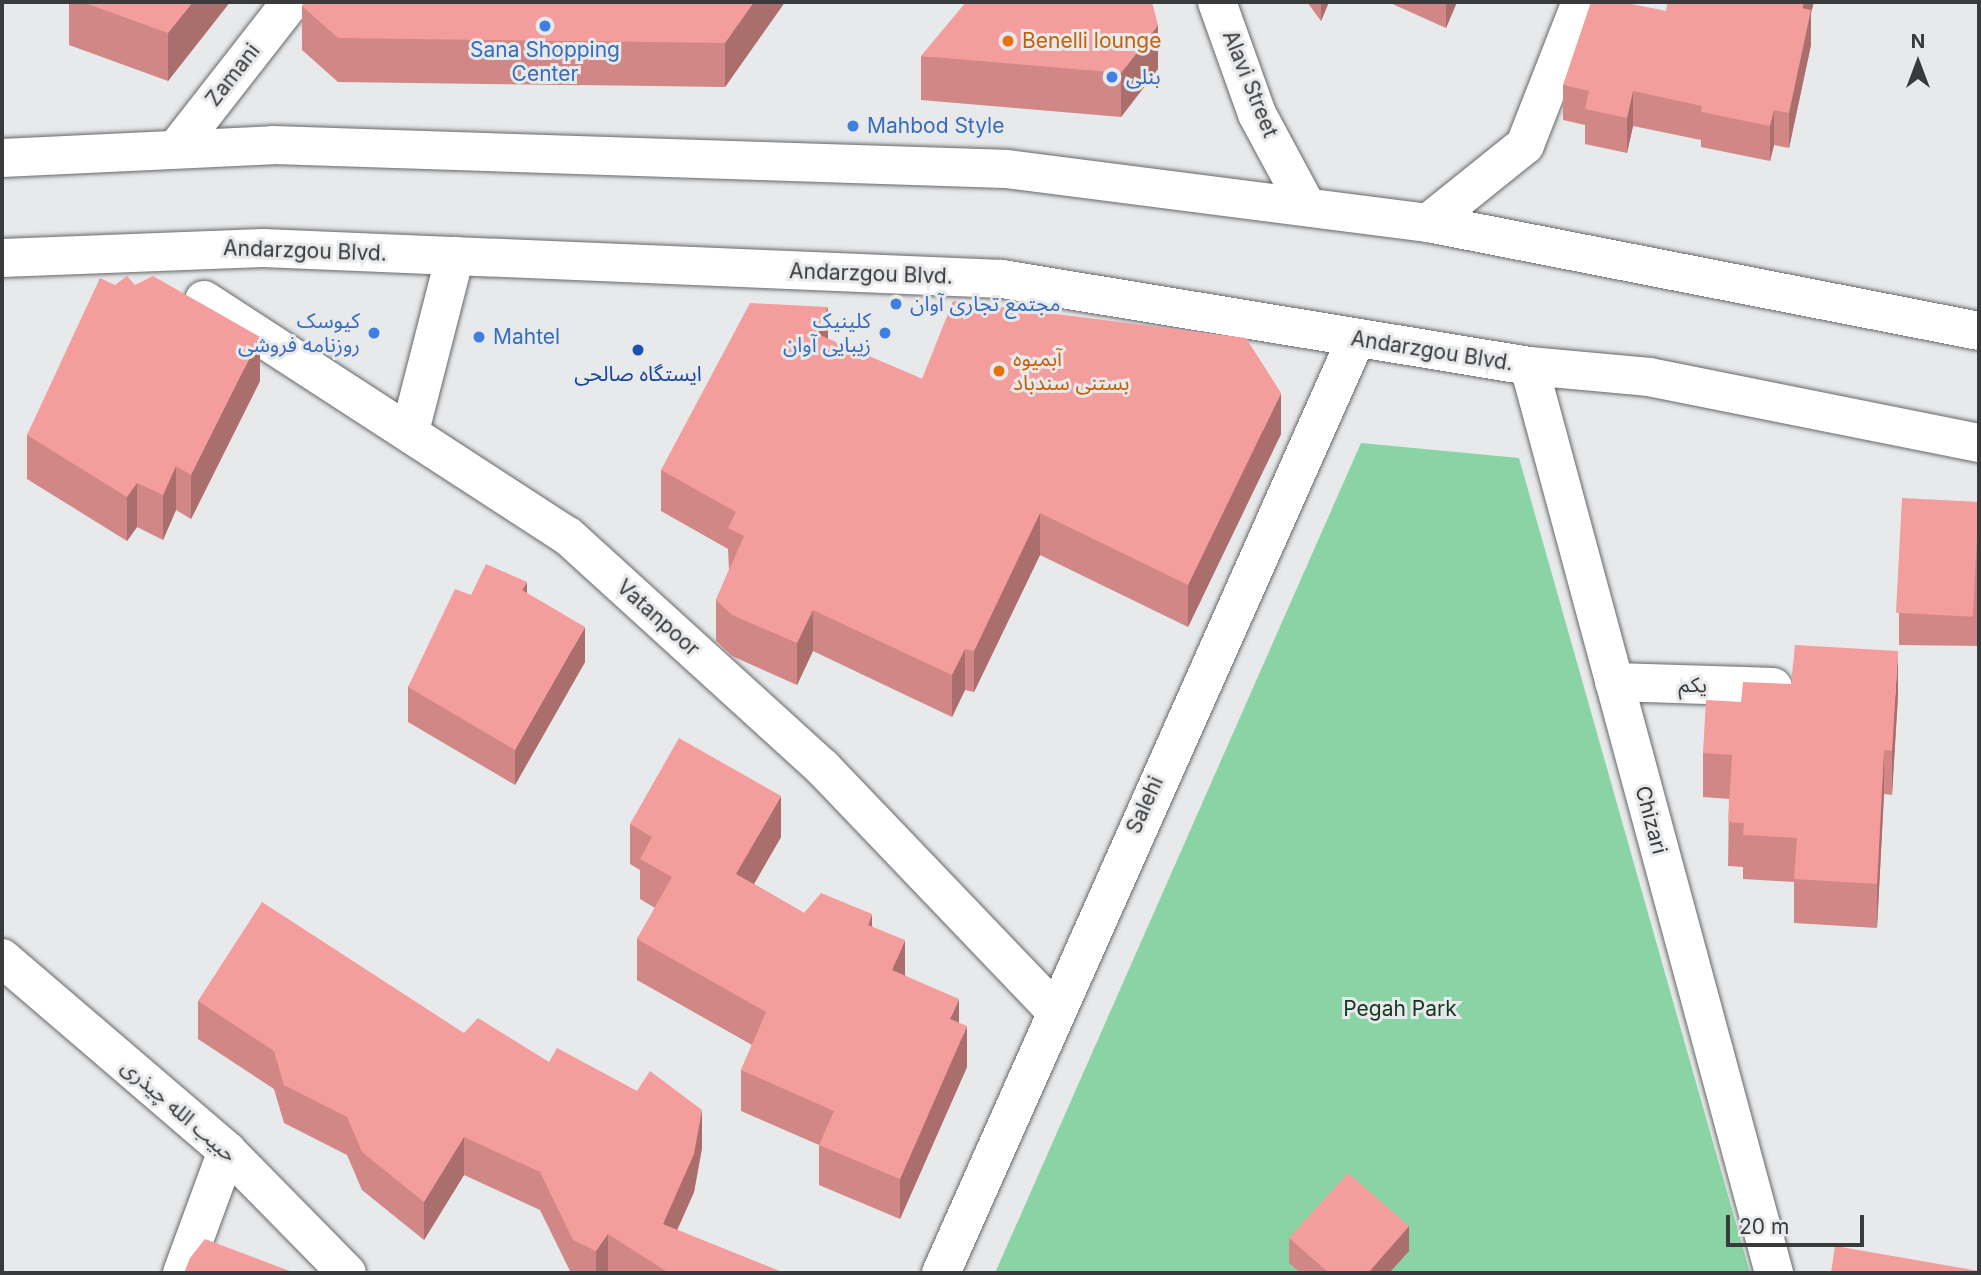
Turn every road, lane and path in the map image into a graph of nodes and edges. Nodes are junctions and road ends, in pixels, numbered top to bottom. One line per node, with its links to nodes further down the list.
1 (290, 2): 4 (street, Zamani)
2 (1217, 2): 6 (street, Alavi Street)
3 (1581, 2): 7 (street)
4 (176, 149): 5 (street); 6 (street)
5 (5, 154)
6 (1305, 203): 7 (street)
7 (1429, 223): 11 (street)
8 (455, 256): 9 (street, Andarzgou Blvd.); 12 (street, Andarzgou Blvd.); 14 (street)
9 (2, 258)
10 (204, 300): 14 (street, Vatanpoor)
11 (1979, 331)
12 (1356, 339): 13 (street, Andarzgou Blvd.); 19 (street, Salehi)
13 (1529, 366): 15 (street, Andarzgou Blvd.); 16 (street, Chizari)
14 (410, 431): 19 (street, Vatanpoor)
15 (1979, 443)
16 (1614, 682): 17 (street, یکم); 24 (street, Chizari)
17 (1773, 687)
18 (2, 958): 20 (street, حبیب الله چیذری)
19 (1053, 1009): 23 (street, Salehi)
20 (227, 1151): 21 (street); 22 (street, حبیب الله چیذری)
21 (182, 1273)
22 (347, 1273)
23 (941, 1273)
24 (1774, 1273)

